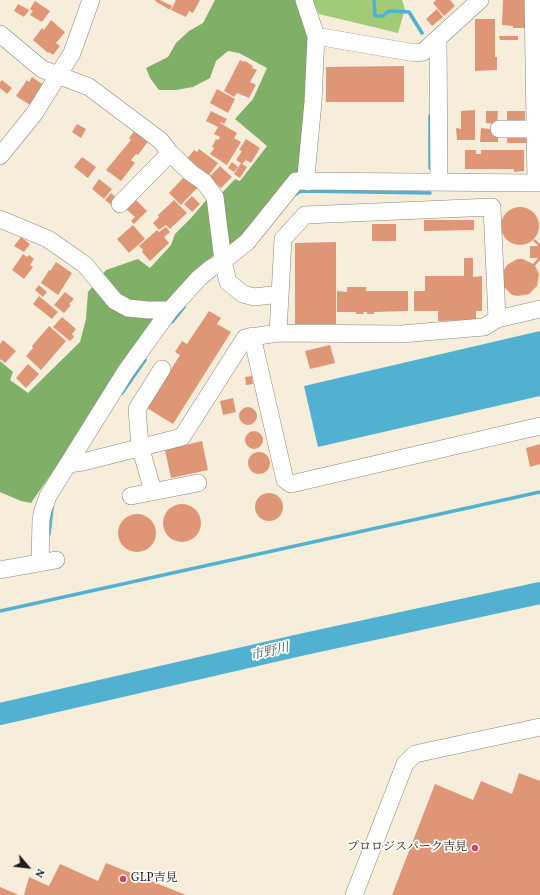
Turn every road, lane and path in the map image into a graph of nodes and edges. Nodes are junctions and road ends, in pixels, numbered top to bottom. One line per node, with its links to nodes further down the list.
1 (91, 0): 8 (street)
2 (304, 0): 6 (street)
3 (480, 0): 7 (street)
4 (533, 0): 10 (street)
5 (0, 34): 8 (street)
6 (316, 36): 7 (street); 13 (street)
7 (438, 38): 14 (street)
8 (58, 75): 11 (street); 12 (street)
9 (499, 129): 10 (street)
10 (536, 129): 15 (street)
11 (170, 153): 16 (street); 18 (street)
12 (0, 156)
13 (308, 182): 14 (street); 18 (street)
14 (439, 182): 15 (street)
15 (538, 182)
16 (120, 204)
17 (0, 219): 20 (street)
18 (223, 260): 19 (street); 20 (street)
19 (280, 294): 22 (street); 23 (street)
20 (170, 310): 28 (street)
21 (540, 310): 22 (street)
22 (497, 319): 23 (street)
23 (278, 333): 24 (street)
24 (252, 336): 26 (street); 27 (street)
25 (162, 369): 27 (street)
26 (540, 426)
27 (140, 446): 28 (street); 30 (street)
28 (68, 464): 32 (street)
29 (198, 483): 30 (street)
30 (152, 491): 31 (street)
31 (131, 496)
32 (3, 569)
33 (540, 727): 34 (street)
34 (354, 895)

